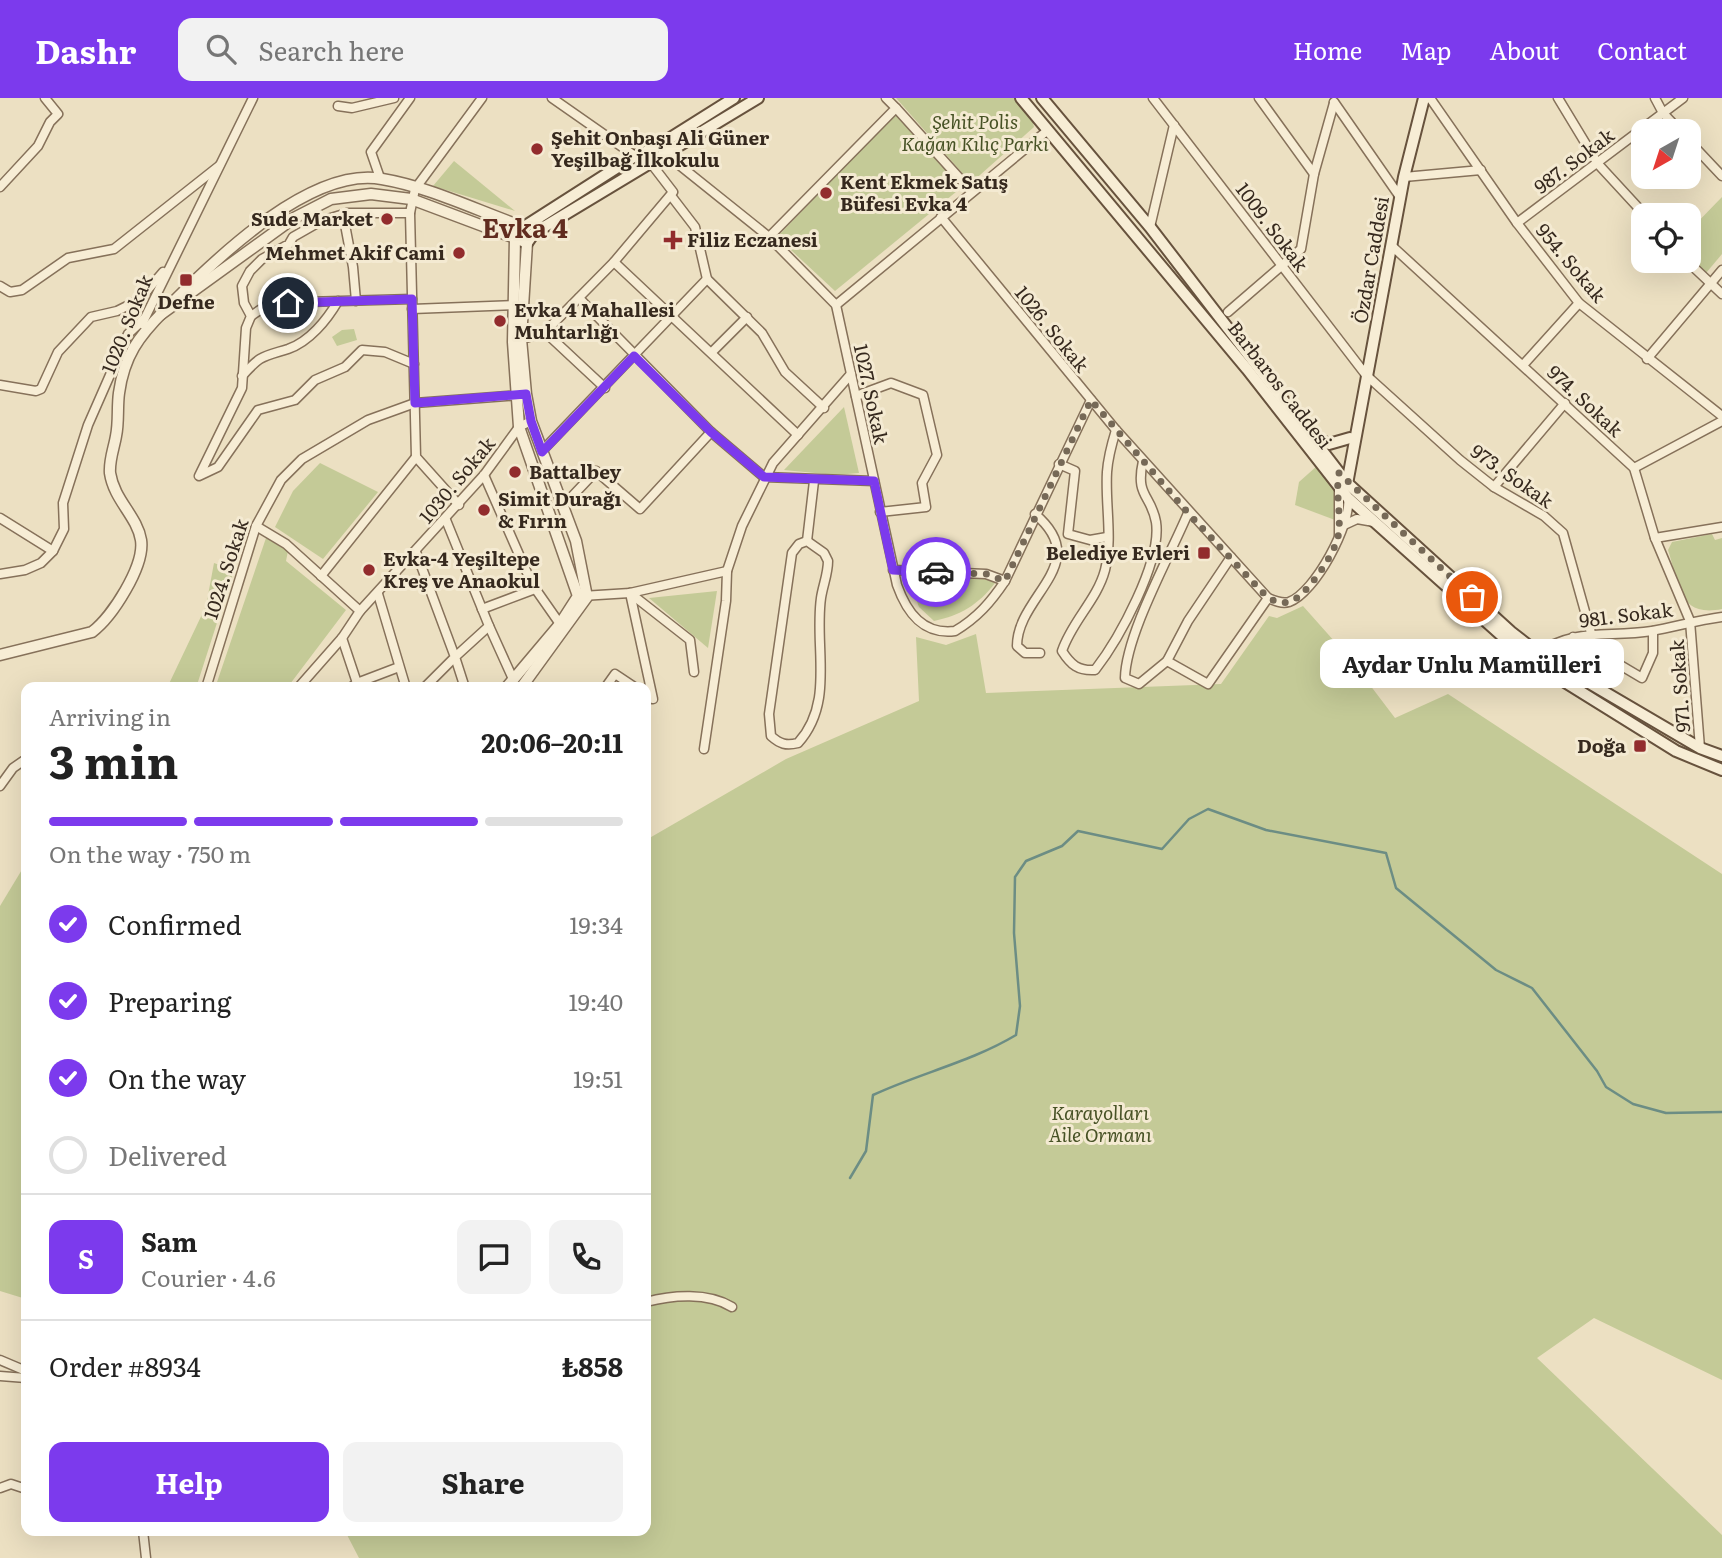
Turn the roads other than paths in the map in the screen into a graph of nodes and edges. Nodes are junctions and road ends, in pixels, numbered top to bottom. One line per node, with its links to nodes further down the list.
1 (44, 98): 38 (street)
2 (253, 98): 31 (street, 1020. Sokak)
3 (394, 98): 20 (street)
4 (410, 98): 37 (street)
5 (482, 98): 40 (street)
6 (552, 98): 29 (street)
7 (734, 98): 26 (main road)
8 (758, 98): 27 (main road)
9 (886, 98): 21 (street)
10 (1021, 98): 25 (main road, Barbaros Caddesi)
11 (1042, 98): 48 (main road, Barbaros Caddesi)
12 (1153, 98): 24 (street, 1009. Sokak)
13 (1259, 98): 34 (street)
14 (1423, 98): 36 (main road, Özdar Caddesi)
15 (1430, 98): 33 (street, 954. Sokak)
16 (1558, 98): 32 (street)
17 (1655, 98): 22 (street)
18 (1683, 98): 22 (street, 987. Sokak)
19 (1333, 100): 34 (street); 42 (street)
20 (338, 106)
21 (896, 108): 39 (street); 50 (street)
22 (1663, 113): 23 (street); 32 (street, 987. Sokak)
23 (1669, 119)
24 (1174, 125): 48 (street); 56 (street, 1009. Sokak)
25 (1048, 130): 39 (street); 115 (main road, Barbaros Caddesi)
26 (653, 149): 27 (street); 29 (main road)
27 (667, 153): 30 (main road); 50 (street)
28 (1701, 154): 35 (street)
29 (635, 156): 30 (street); 49 (main road)
30 (650, 162): 41 (street); 49 (main road)
31 (221, 164): 55 (street, 1020. Sokak); 60 (street)
32 (1598, 164): 43 (street); 47 (street, 987. Sokak)
33 (1481, 170): 36 (street); 47 (street, 954. Sokak)
34 (1314, 174): 56 (street)
35 (1722, 176)
36 (1404, 177): 42 (main road, Özdar Caddesi)
37 (380, 178): 40 (street); 72 (street)
38 (0, 187)
39 (972, 192): 46 (street)
40 (413, 194): 44 (street); 49 (street); 51 (street); 72 (street)
41 (671, 197): 54 (street); 59 (street)
42 (1400, 197): 53 (main road, Özdar Caddesi)
43 (1634, 203)
44 (410, 213): 45 (street); 64 (street)
45 (343, 214): 66 (street); 73 (street)
46 (941, 217): 69 (street); 93 (street, 1026. Sokak)
47 (1517, 223): 67 (street, 954. Sokak)
48 (1150, 227): 102 (main road, Barbaros Caddesi)
49 (529, 230): 51 (main road); 52 (main road)
50 (769, 237): 69 (street)
51 (515, 238): 52 (main road); 68 (street)
52 (527, 243): 79 (street)
53 (1393, 247): 84 (street, 974. Sokak); 86 (main road, Özdar Caddesi)
54 (614, 262): 63 (street); 76 (street)
55 (170, 264): 75 (street, 1020. Sokak); 88 (street)
56 (1282, 267): 71 (street); 86 (street, 1009. Sokak)
57 (1722, 270): 61 (street)
58 (1698, 273): 61 (street)
59 (707, 279): 74 (street); 76 (street)
60 (0, 286)
61 (1710, 286): 62 (street); 82 (street)
62 (1722, 295)
63 (579, 298): 77 (street); 81 (street)
64 (412, 299): 66 (street); 70 (street)
65 (338, 301): 66 (street); 73 (street); 87 (street)
66 (356, 301)
67 (1579, 303): 82 (street, 954. Sokak); 84 (street)
68 (514, 305): 70 (street); 79 (street)
69 (836, 305): 85 (street, 1027. Sokak)
70 (412, 309): 83 (street)
71 (1228, 312)
72 (160, 315): 78 (street)
73 (251, 316): 87 (street)
74 (747, 317): 80 (street); 96 (street)
75 (144, 319): 78 (street, 1020. Sokak); 133 (street)
76 (672, 319): 80 (street); 81 (street)
77 (545, 332): 79 (street); 89 (street)
78 (136, 340): 157 (street, 1020. Sokak)
79 (517, 341): 90 (street); 91 (street)
80 (712, 352): 104 (street)
81 (634, 356): 89 (street); 101 (street)
82 (1647, 359): 97 (street, 954. Sokak)
83 (414, 363): 87 (street); 94 (street)
84 (1524, 365): 95 (street, 974. Sokak)
85 (851, 374): 92 (street, 1027. Sokak); 96 (street)
86 (1366, 375): 103 (main road, Özdar Caddesi); 116 (street, 973. Sokak)
87 (242, 377)
88 (0, 385)
89 (605, 388): 105 (street)
90 (526, 394): 91 (street, 1024. Sokak); 98 (street)
91 (515, 395): 94 (street, 1024. Sokak); 99 (street)
92 (856, 396): 114 (street, 1027. Sokak); 120 (street)
93 (1091, 400): 100 (street, 1026. Sokak); 108 (street, 1027. Sokak)
94 (415, 403): 106 (street); 127 (street, 1024. Sokak)
95 (1565, 403): 109 (street, 974. Sokak); 116 (street)
96 (824, 408): 104 (street)
97 (1722, 419): 109 (street)
98 (531, 421): 99 (street, 1030. Sokak); 105 (street)
99 (519, 427): 111 (street, 1030. Sokak); 144 (street)
100 (1115, 430): 107 (street, 1026. Sokak); 130 (street)
101 (711, 432): 112 (street); 119 (street)
102 (1310, 434): 103 (main road); 110 (main road, Barbaros Caddesi)
103 (1354, 434): 110 (main road, Özdar Caddesi); 115 (main road, Özdar Caddesi)
104 (798, 435): 112 (street)
105 (542, 452): 119 (street)
106 (416, 457): 118 (street); 139 (street)
107 (1143, 461): 121 (street, 1026. Sokak); 130 (street)
108 (1059, 464): 122 (street, 1027. Sokak); 130 (street)
109 (1634, 468): 131 (street)
110 (1339, 473): 115 (main road, Barbaros Caddesi)
111 (484, 475): 118 (street, 1030. Sokak); 141 (street)
112 (764, 477): 113 (street); 137 (street)
113 (814, 481): 114 (street); 132 (street)
114 (874, 481): 120 (street, 1027. Sokak)
115 (1343, 486): 117 (main road, Özdar Caddesi); 129 (street); 158 (main road, Barbaros Caddesi)
116 (1494, 487): 153 (street, 973. Sokak)
117 (1348, 498): 125 (main road, Barbaros Caddesi); 126 (street)
118 (459, 505): 124 (street, 1030. Sokak)
119 (563, 506): 144 (street)
120 (880, 512): 136 (street, 1027. Sokak)
121 (1188, 513): 135 (street, 1026. Sokak); 160 (street)
122 (1035, 514): 140 (street, 1027. Sokak); 156 (street)
123 (0, 518): 133 (street)
124 (446, 520): 134 (street, 1030. Sokak); 146 (street)
125 (1375, 523): 126 (street); 158 (main road, Barbaros Caddesi)
126 (1344, 525): 129 (street)
127 (256, 526): 139 (street); 163 (street, 1024. Sokak)
128 (1722, 527): 131 (street)
129 (1339, 535): 145 (street)
130 (1107, 537)
131 (1655, 538): 149 (street)
132 (807, 541): 132 (street)
133 (53, 551): 138 (street)
134 (416, 552): 143 (street, 1030. Sokak); 159 (street)
135 (1231, 557): 145 (street, 1026. Sokak); 160 (street)
136 (893, 570): 140 (street); 140 (street, 1027. Sokak)
137 (727, 571): 142 (street); 177 (street)
138 (0, 575)
139 (321, 576): 147 (street)
140 (1005, 581)
141 (536, 590): 146 (street); 150 (street)
142 (630, 593): 144 (street); 162 (street); 175 (street)
143 (378, 594): 147 (street, 1030. Sokak); 161 (street)
144 (582, 596): 150 (street); 172 (street)
145 (1268, 598): 160 (street)
146 (482, 609): 151 (street)
147 (360, 611): 155 (street, 1030. Sokak)
148 (1722, 617): 149 (street, 981. Sokak)
149 (1690, 621): 152 (street, 981. Sokak); 176 (street, 971. Sokak)
150 (560, 624): 171 (street)
151 (489, 626): 159 (street); 170 (street)
152 (1653, 631): 153 (street, 981. Sokak); 154 (street)
153 (1591, 633): 154 (street, 981. Sokak)
154 (1573, 637): 158 (street, 981. Sokak)
155 (342, 638): 164 (street, 1030. Sokak); 165 (street)
156 (1040, 653)
157 (0, 656)
158 (1533, 656): 176 (main road, Barbaros Caddesi); 180 (main road, Barbaros Caddesi)
159 (455, 657): 168 (street); 169 (street)
160 (1167, 661)
161 (398, 667): 166 (street); 167 (street)
162 (694, 672)
163 (208, 682)
164 (304, 682)
165 (352, 682)
166 (360, 682)
167 (404, 682)
168 (430, 682)
169 (463, 682)
170 (510, 682)
171 (511, 682)
172 (525, 682)
173 (609, 682): 174 (street)
174 (627, 682)
175 (649, 682)
176 (1700, 748): 178 (main road, Barbaros Caddesi)
177 (704, 749)
178 (1722, 756)
179 (21, 762): 181 (street)
180 (1722, 770)
181 (0, 786)
182 (651, 1301): 183 (street)
183 (732, 1307)
184 (0, 1360): 185 (street)
185 (21, 1369)
186 (0, 1376): 187 (street)
187 (21, 1378)
188 (21, 1487): 189 (street)
189 (0, 1488)
190 (144, 1536): 191 (street)
191 (146, 1558)

